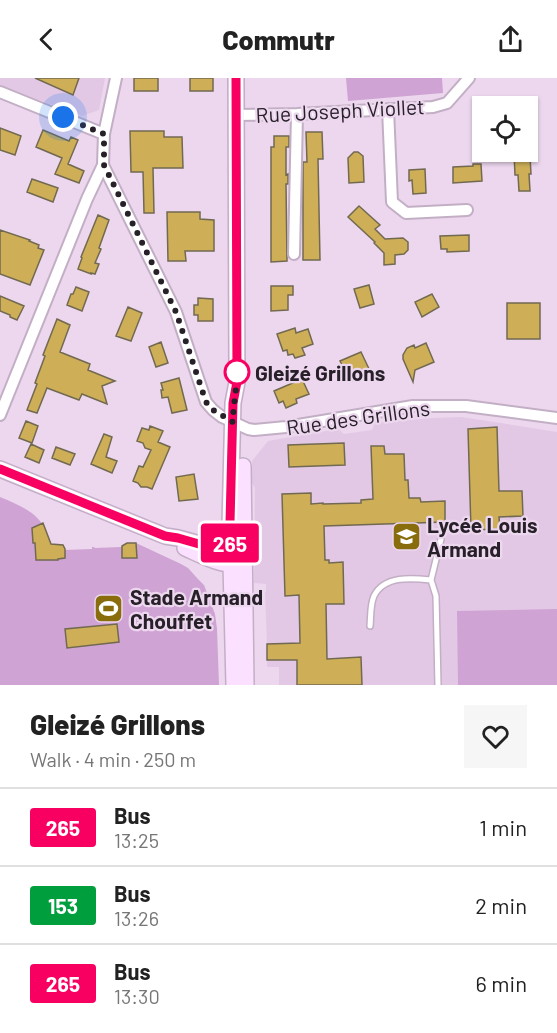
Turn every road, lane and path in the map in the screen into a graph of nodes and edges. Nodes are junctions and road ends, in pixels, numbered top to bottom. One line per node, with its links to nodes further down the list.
1 (116, 78): 8 (street)
2 (236, 78): 7 (main road)
3 (469, 78): 5 (street, Rue Joseph Viollet)
4 (0, 92): 8 (street)
5 (388, 109): 6 (street, Rue Joseph Viollet); 10 (street)
6 (297, 114): 7 (street, Rue Joseph Viollet); 11 (street)
7 (236, 115): 14 (main road)
8 (104, 134): 9 (street)
9 (104, 165): 12 (street); 14 (street)
10 (467, 210)
11 (294, 254)
12 (0, 415)
13 (557, 418): 14 (street, Rue des Grillons)
14 (238, 424): 18 (main road)
15 (0, 469): 16 (main road)
16 (165, 536): 18 (main road); 19 (main road)
17 (441, 539): 20 (lane)
18 (237, 549): 19 (main road)
19 (237, 565): 22 (main road); 23 (main road)
20 (432, 580): 21 (lane); 24 (lane)
21 (370, 626)
22 (234, 685)
23 (246, 685)
24 (438, 685)

